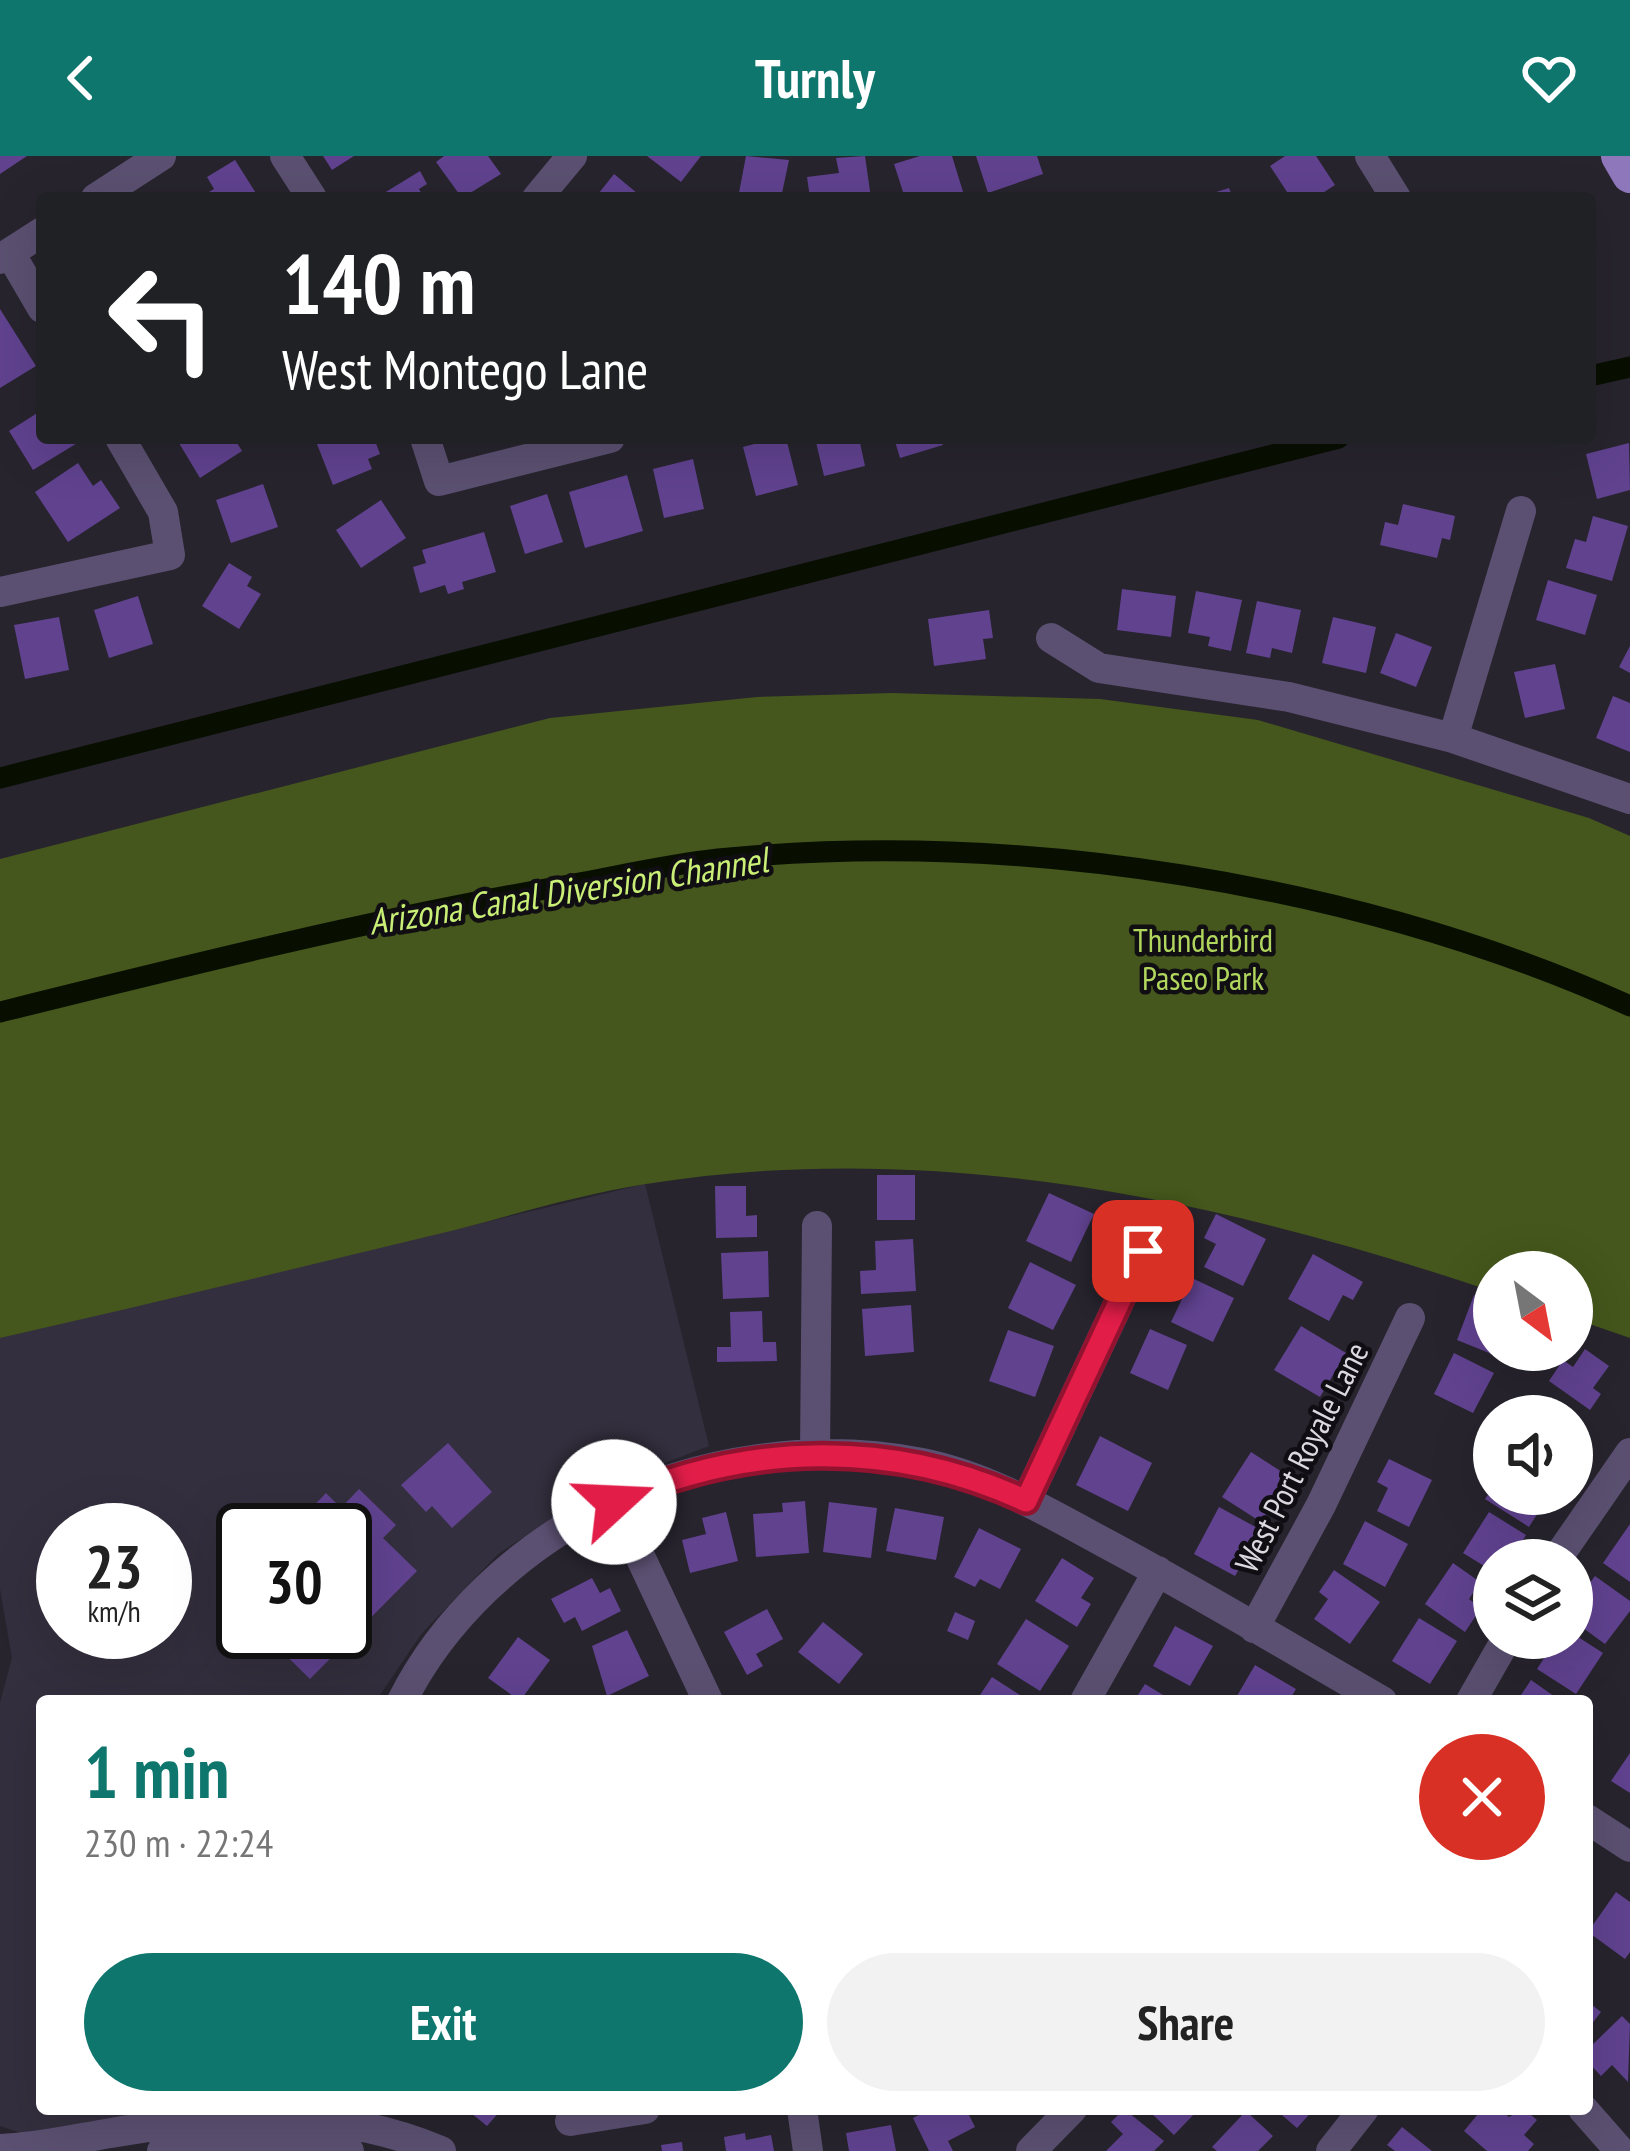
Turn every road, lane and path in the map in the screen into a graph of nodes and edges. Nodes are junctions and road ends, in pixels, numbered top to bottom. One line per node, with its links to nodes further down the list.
1 (161, 156): 7 (street)
2 (285, 156): 8 (street)
3 (572, 156): 9 (street)
4 (1370, 156): 10 (street)
5 (1619, 156): 6 (main road)
6 (1630, 175)
7 (105, 192)
8 (308, 192)
9 (542, 192)
10 (1392, 192)
11 (36, 236): 12 (street)
12 (5, 256): 13 (street)
13 (36, 300)
14 (123, 444): 18 (street)
15 (427, 444): 16 (street)
16 (586, 444)
17 (1521, 512): 20 (street)
18 (0, 592)
19 (1051, 638): 20 (street)
20 (1454, 737): 21 (street)
21 (1630, 799)
22 (817, 1226): 26 (street)
23 (1143, 1251): 27 (street)
24 (1410, 1318): 31 (street, West Port Royale Lane)
25 (1630, 1453): 29 (street)
26 (815, 1454): 27 (street); 28 (street)
27 (1026, 1501): 30 (street)
28 (614, 1502): 34 (street); 35 (street)
29 (1571, 1539)
30 (1157, 1571): 31 (street); 36 (street)
31 (1254, 1628): 33 (street)
32 (1496, 1659): 37 (street)
33 (1348, 1692)
34 (406, 1695)
35 (705, 1695)
36 (1088, 1695)
37 (1475, 1695)
38 (1593, 1823): 39 (street)
39 (1630, 1847)
40 (608, 2115): 45 (street)
41 (803, 2115): 53 (street)
42 (1066, 2115): 54 (street)
43 (1359, 2115): 55 (street)
44 (1588, 2115): 56 (street)
45 (570, 2121)
46 (312, 2130): 47 (street); 51 (street); 52 (street)
47 (208, 2131): 48 (street); 50 (street)
48 (45, 2148): 49 (street)
49 (0, 2149)
50 (162, 2151)
51 (349, 2151)
52 (441, 2151)
53 (808, 2151)
54 (1031, 2151)
55 (1331, 2151)
56 (1620, 2151)

